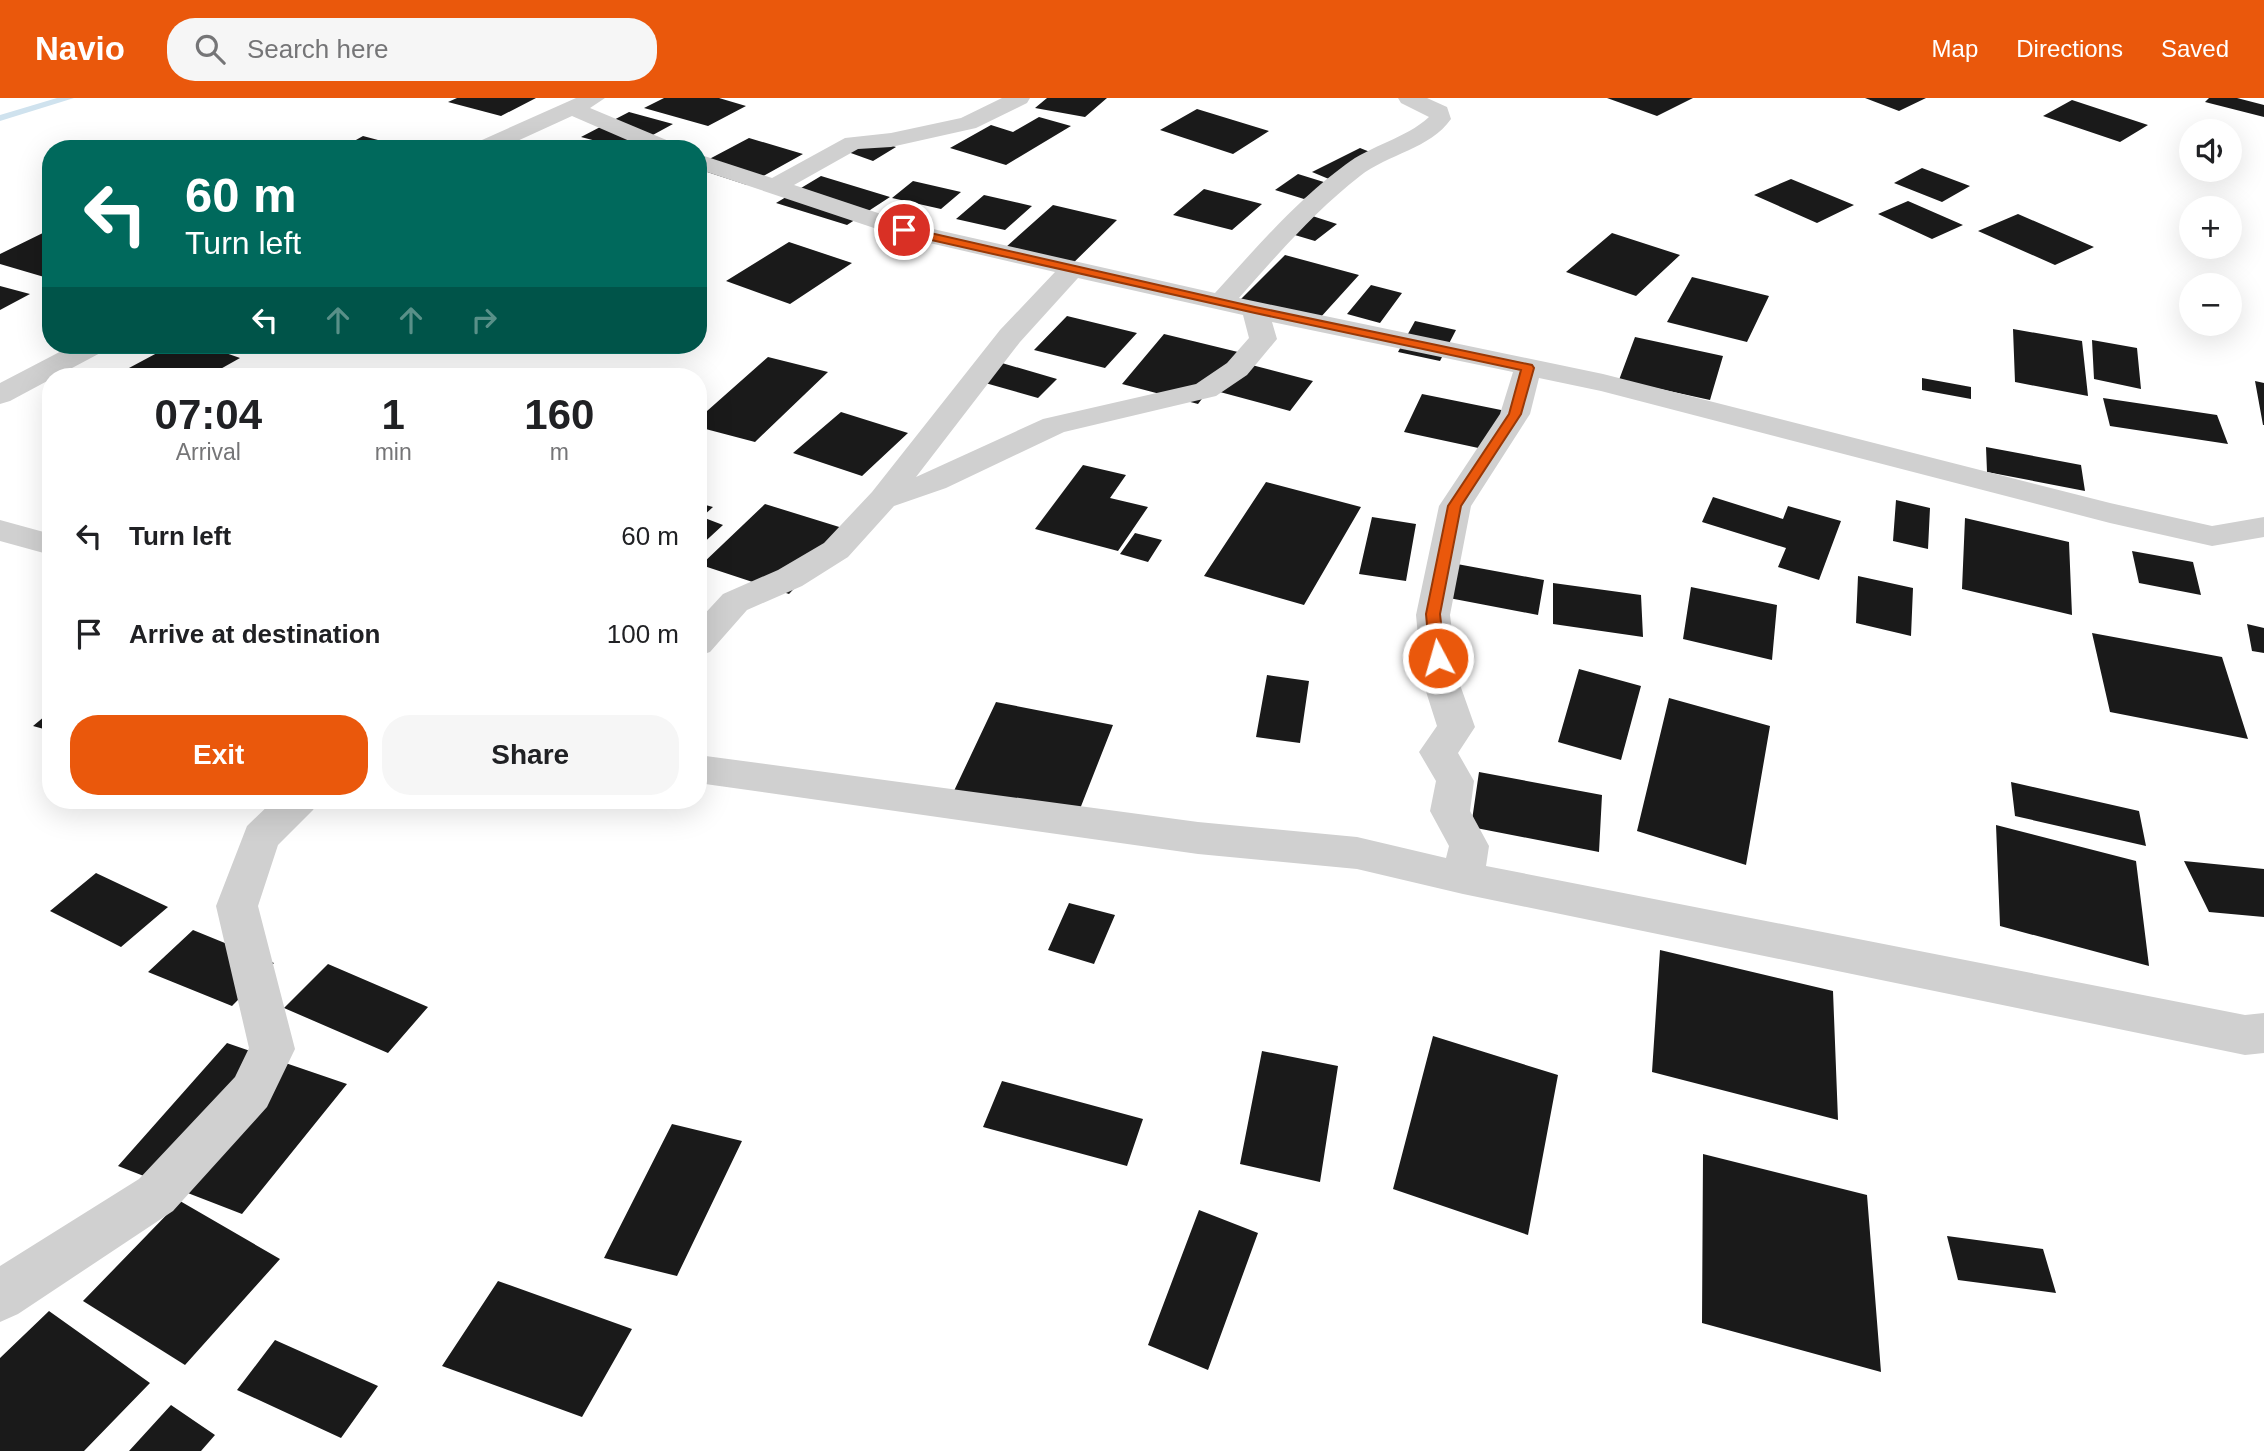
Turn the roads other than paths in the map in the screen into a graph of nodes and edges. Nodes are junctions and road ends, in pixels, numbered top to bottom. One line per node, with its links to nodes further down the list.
1 (594, 98): 4 (street)
2 (1019, 98): 8 (street)
3 (1409, 98): 10 (street)
4 (571, 108): 5 (street); 6 (street)
5 (501, 140)
6 (647, 140)
7 (707, 164): 8 (street)
8 (773, 187): 9 (street)
9 (1072, 269): 10 (street); 17 (street)
10 (1221, 303): 11 (street)
11 (1255, 310): 14 (street); 17 (street)
12 (77, 354): 13 (street)
13 (51, 368)
14 (1528, 368): 18 (street); 24 (street)
15 (42, 373): 16 (street)
16 (0, 395)
17 (883, 499): 21 (street)
18 (2264, 527)
19 (0, 530): 20 (street)
20 (42, 542)
21 (707, 634)
22 (707, 770): 24 (street)
23 (290, 809): 26 (street)
24 (1462, 878): 25 (street)
25 (2264, 1033)
26 (0, 1296)

